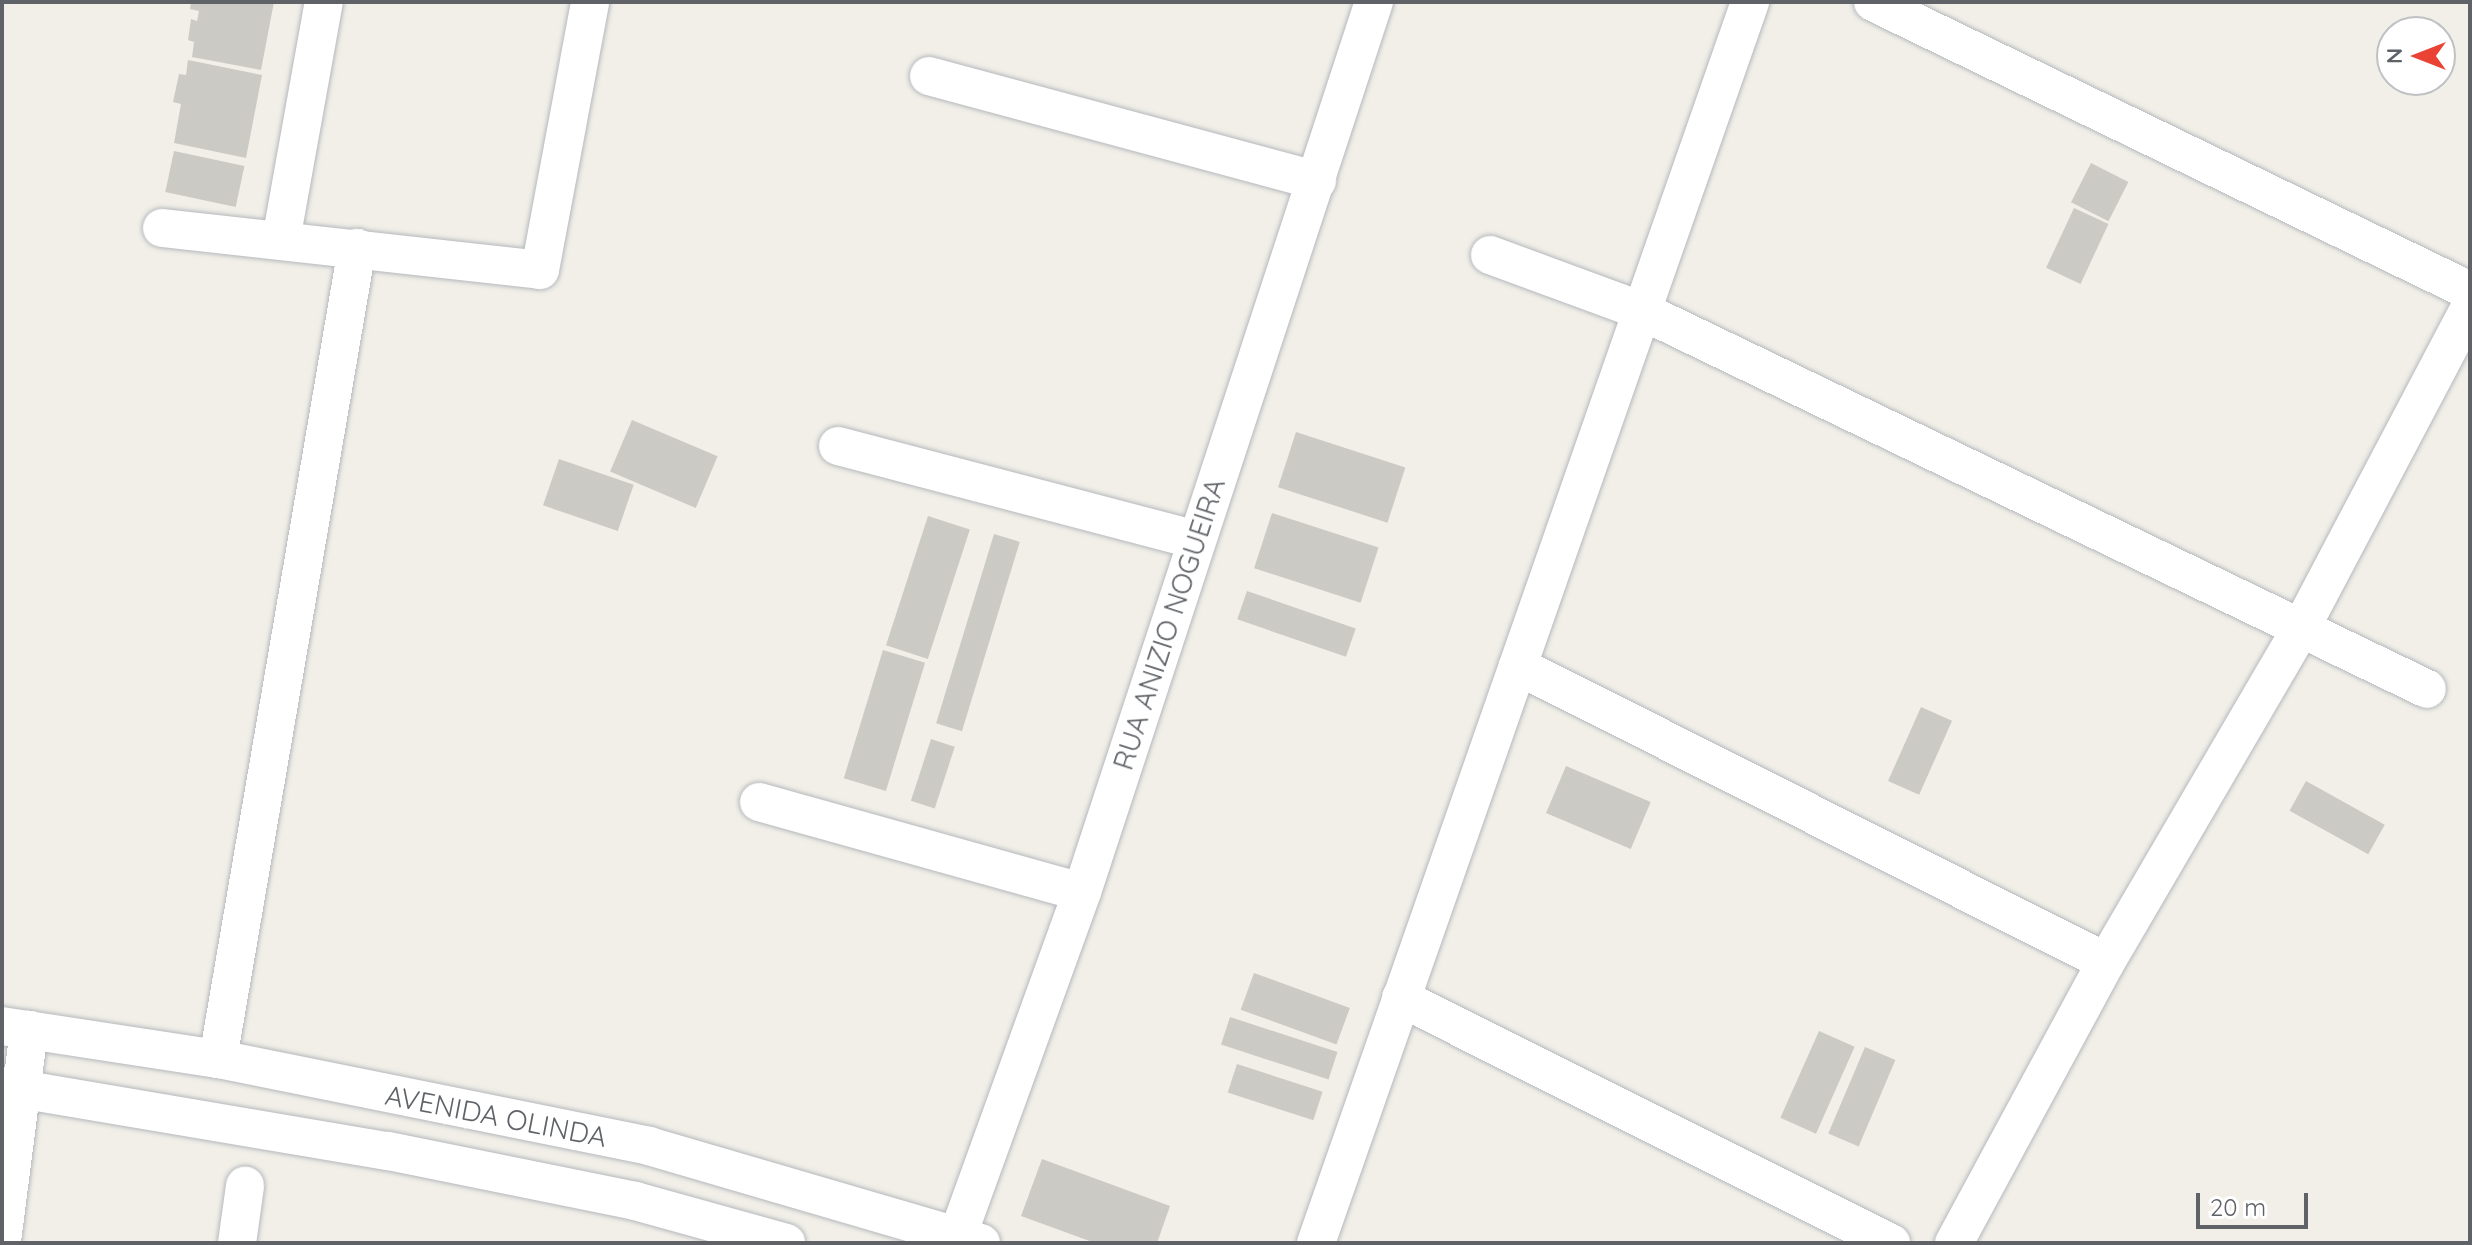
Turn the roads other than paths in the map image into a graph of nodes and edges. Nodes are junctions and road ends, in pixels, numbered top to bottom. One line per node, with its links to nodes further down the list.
1 (324, 2): 9 (street)
2 (590, 2): 10 (street)
3 (1374, 2): 7 (street, RUA ANIZIO NOGUEIRA)
4 (1750, 2): 14 (street)
5 (1873, 2): 12 (street)
6 (929, 76): 7 (street)
7 (1317, 181): 16 (street, RUA ANIZIO NOGUEIRA)
8 (162, 228): 9 (street)
9 (281, 240): 10 (street)
10 (357, 248): 25 (street)
11 (1490, 255): 14 (street)
12 (2470, 291)
13 (2470, 307): 17 (street)
14 (1642, 311): 17 (street); 18 (street)
15 (838, 446): 16 (street)
16 (1196, 540): 21 (street, RUA ANIZIO NOGUEIRA)
17 (2302, 626): 19 (street); 22 (street)
18 (1518, 666): 22 (street); 23 (street)
19 (2427, 689)
20 (759, 802): 21 (street)
21 (1082, 892): 30 (street, RUA ANIZIO NOGUEIRA)
22 (2106, 962): 36 (street)
23 (1401, 998): 34 (street); 35 (street)
24 (15, 1028): 25 (street, AVENIDA OLINDA); 26 (street)
25 (218, 1059): 27 (street, AVENIDA OLINDA)
26 (11, 1087): 28 (street, AVENIDA OLINDA); 31 (street)
27 (395, 1096): 28 (street); 30 (street, AVENIDA OLINDA)
28 (388, 1151): 33 (street, AVENIDA OLINDA)
29 (245, 1186): 32 (street)
30 (964, 1240)
31 (2, 1241)
32 (237, 1243)
33 (786, 1243)
34 (1316, 1243)
35 (1891, 1243)
36 (1954, 1243)

